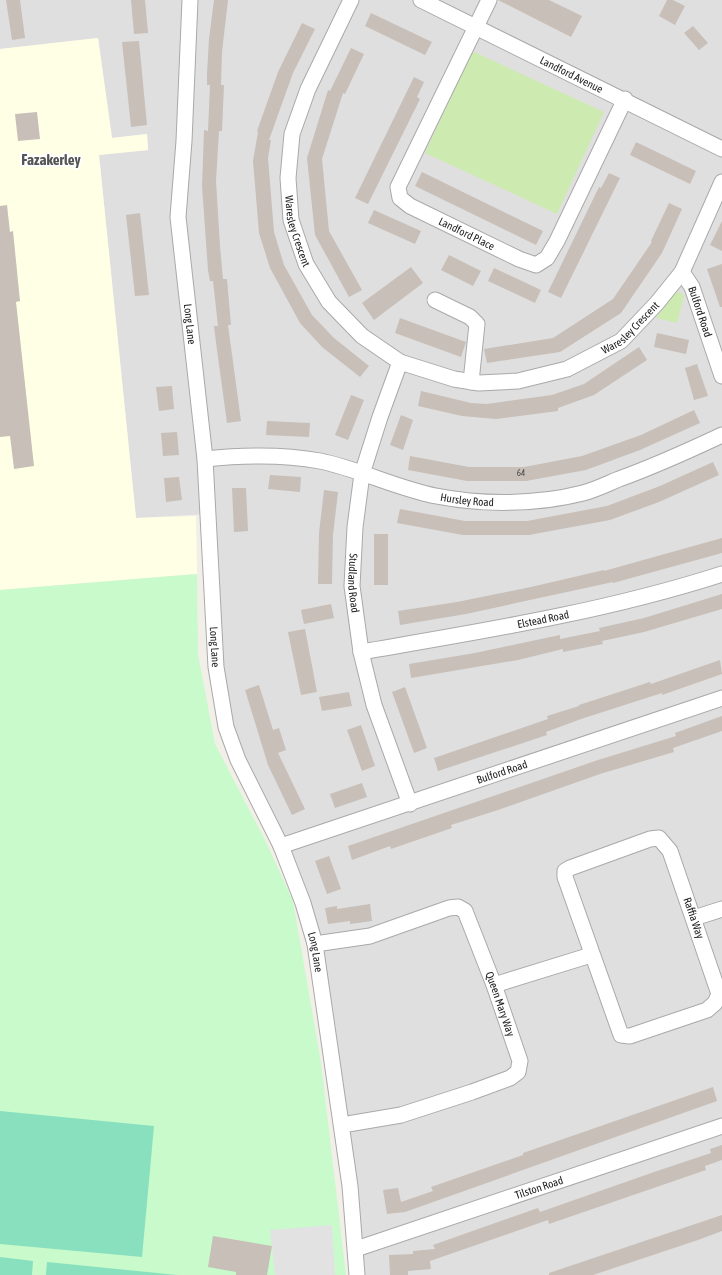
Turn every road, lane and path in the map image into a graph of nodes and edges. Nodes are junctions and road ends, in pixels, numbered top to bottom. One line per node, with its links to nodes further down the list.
1 (190, 0): 15 (street, Long Lane)
2 (351, 0): 11 (street, Waresley Crescent)
3 (421, 0): 5 (street, Landford Avenue)
4 (489, 0): 5 (street)
5 (475, 27): 6 (street, Landford Avenue); 6 (street, Landford Place)
6 (625, 99): 7 (street, Landford Avenue)
7 (722, 149)
8 (722, 182): 9 (street, Waresley Crescent)
9 (682, 272): 12 (street, Bulford Road); 13 (street, Waresley Crescent)
10 (435, 300): 13 (street)
11 (400, 362): 13 (street, Waresley Crescent); 16 (street, Studland Road)
12 (722, 376)
13 (471, 382)
14 (722, 435): 16 (street, Hursley Road)
15 (205, 459): 16 (street, Hursley Road); 21 (street, Long Lane)
16 (362, 474): 18 (street, Studland Road)
17 (722, 574): 18 (street, Elstead Road)
18 (360, 652): 20 (street, Studland Road)
19 (722, 698): 20 (street, Bulford Road)
20 (410, 804): 21 (street, Bulford Road)
21 (281, 846): 24 (street, Long Lane)
22 (722, 909): 23 (street)
23 (694, 918): 25 (street, Raffia Way); 25 (street, Raffia Way)
24 (315, 944): 26 (street, Queen Mary Way); 27 (street, Long Lane)
25 (591, 955): 26 (street)
26 (494, 984): 27 (street, Queen Mary Way)
27 (342, 1125): 29 (street, Long Lane)
28 (722, 1126): 29 (street, Tilston Road)
29 (356, 1249): 30 (street, Long Lane)
30 (357, 1275)

